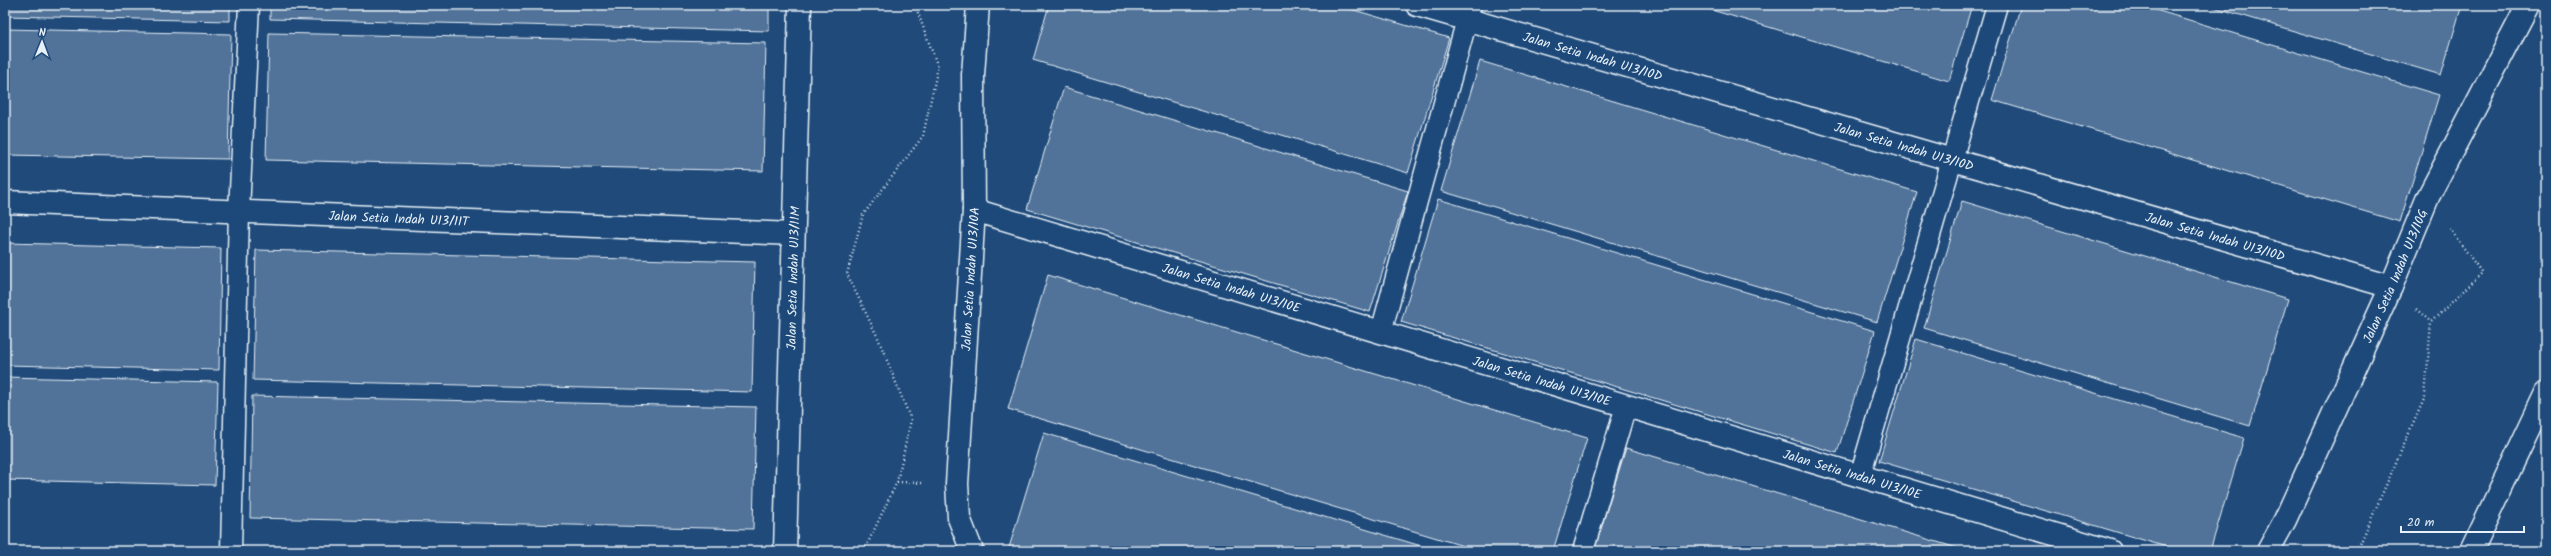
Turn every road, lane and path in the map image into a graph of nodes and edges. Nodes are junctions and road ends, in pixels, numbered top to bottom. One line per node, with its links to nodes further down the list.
1 (248, 5): 13 (lane)
2 (800, 5): 14 (street, Jalan Setia Indah U13/11M)
3 (916, 5): 22 (path)
4 (978, 5): 12 (street, Jalan Setia Indah U13/10A)
5 (1417, 5): 8 (street, Jalan Setia Indah U13/10D)
6 (1997, 5): 9 (lane)
7 (2528, 5): 10 (street, Jalan Setia Indah U13/10G)
8 (1469, 12): 9 (street, Jalan Setia Indah U13/10D); 16 (lane)
9 (1952, 160): 15 (street, Jalan Setia Indah U13/10D); 19 (lane)
10 (2428, 197): 15 (street, Jalan Setia Indah U13/10G); 27 (path)
11 (5, 202): 13 (street, Jalan Setia Indah U13/11T)
12 (974, 210): 16 (street, Jalan Setia Indah U13/10E); 23 (street, Jalan Setia Indah U13/10A)
13 (239, 211): 14 (street, Jalan Setia Indah U13/11T); 20 (lane)
14 (793, 234): 21 (street, Jalan Setia Indah U13/11M)
15 (2391, 287): 26 (street, Jalan Setia Indah U13/10G)
16 (1381, 332): 18 (street, Jalan Setia Indah U13/10E)
17 (2546, 393): 28 (street)
18 (1626, 406): 19 (street, Jalan Setia Indah U13/10E); 24 (lane)
19 (1860, 476): 25 (street, Jalan Setia Indah U13/10E)
20 (230, 551)
21 (785, 551)
22 (864, 551)
23 (972, 551)
24 (1583, 551)
25 (2110, 551)
26 (2268, 551)
27 (2357, 551)
28 (2471, 551)

